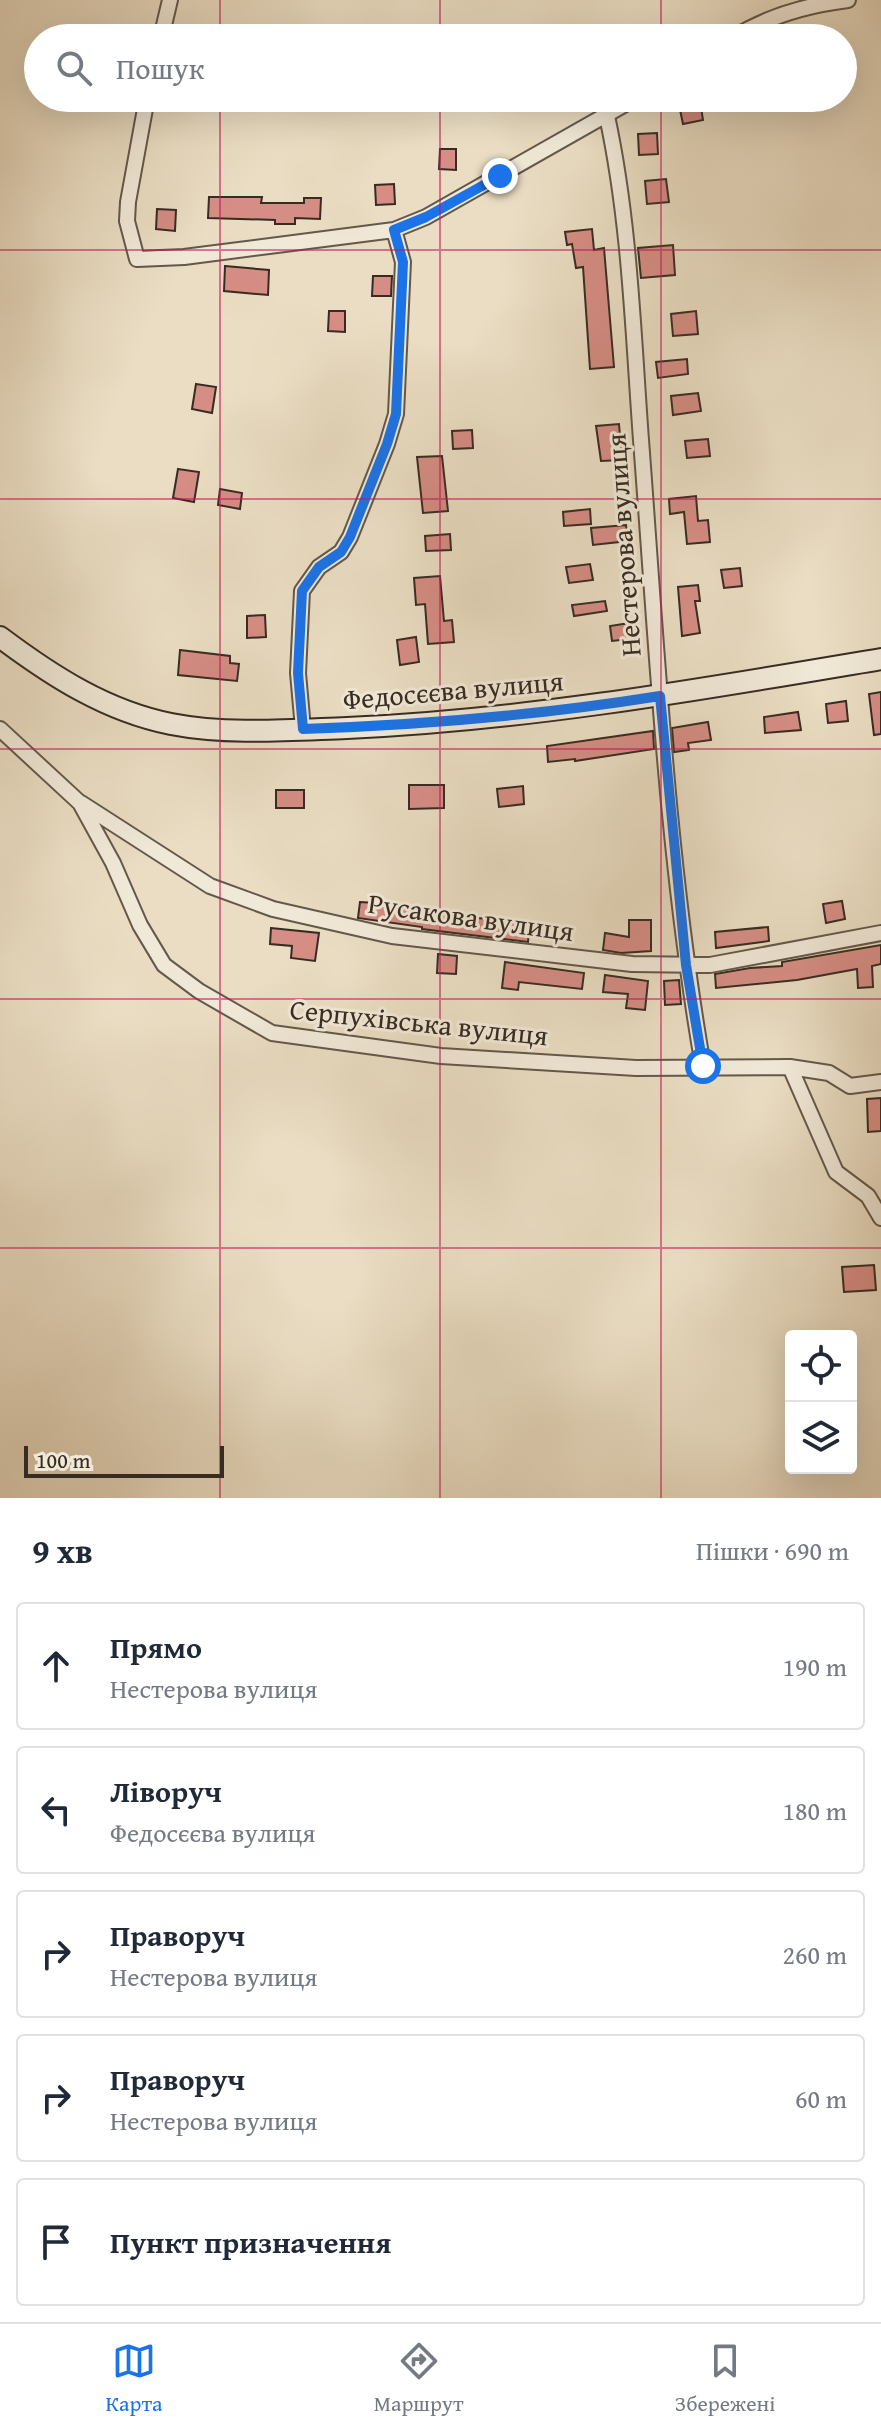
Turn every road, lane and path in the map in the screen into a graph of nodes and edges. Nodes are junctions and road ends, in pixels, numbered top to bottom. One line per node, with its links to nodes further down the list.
1 (170, 0): 3 (street)
2 (848, 0): 4 (street)
3 (164, 24)
4 (761, 24)
5 (144, 112): 8 (street)
6 (613, 112): 7 (street)
7 (607, 116): 8 (street); 11 (street, Нестерова вулиця)
8 (394, 230): 13 (street)
9 (0, 639): 13 (main road, Федосєєва вулиця)
10 (881, 659): 11 (main road, Федосєєва вулиця)
11 (660, 696): 13 (main road, Федосєєва вулиця); 16 (street, Нестерова вулиця)
12 (0, 729): 14 (street, Серпухівська вулиця)
13 (303, 729)
14 (80, 803): 16 (street, Русакова вулиця); 17 (street, Серпухівська вулиця)
15 (881, 933): 16 (street, Русакова вулиця)
16 (686, 965): 17 (street, Нестерова вулиця)
17 (703, 1066): 18 (street, Серпухівська вулиця)
18 (790, 1067): 19 (street, Серпухівська вулиця); 20 (street)
19 (881, 1082)
20 (881, 1218)

